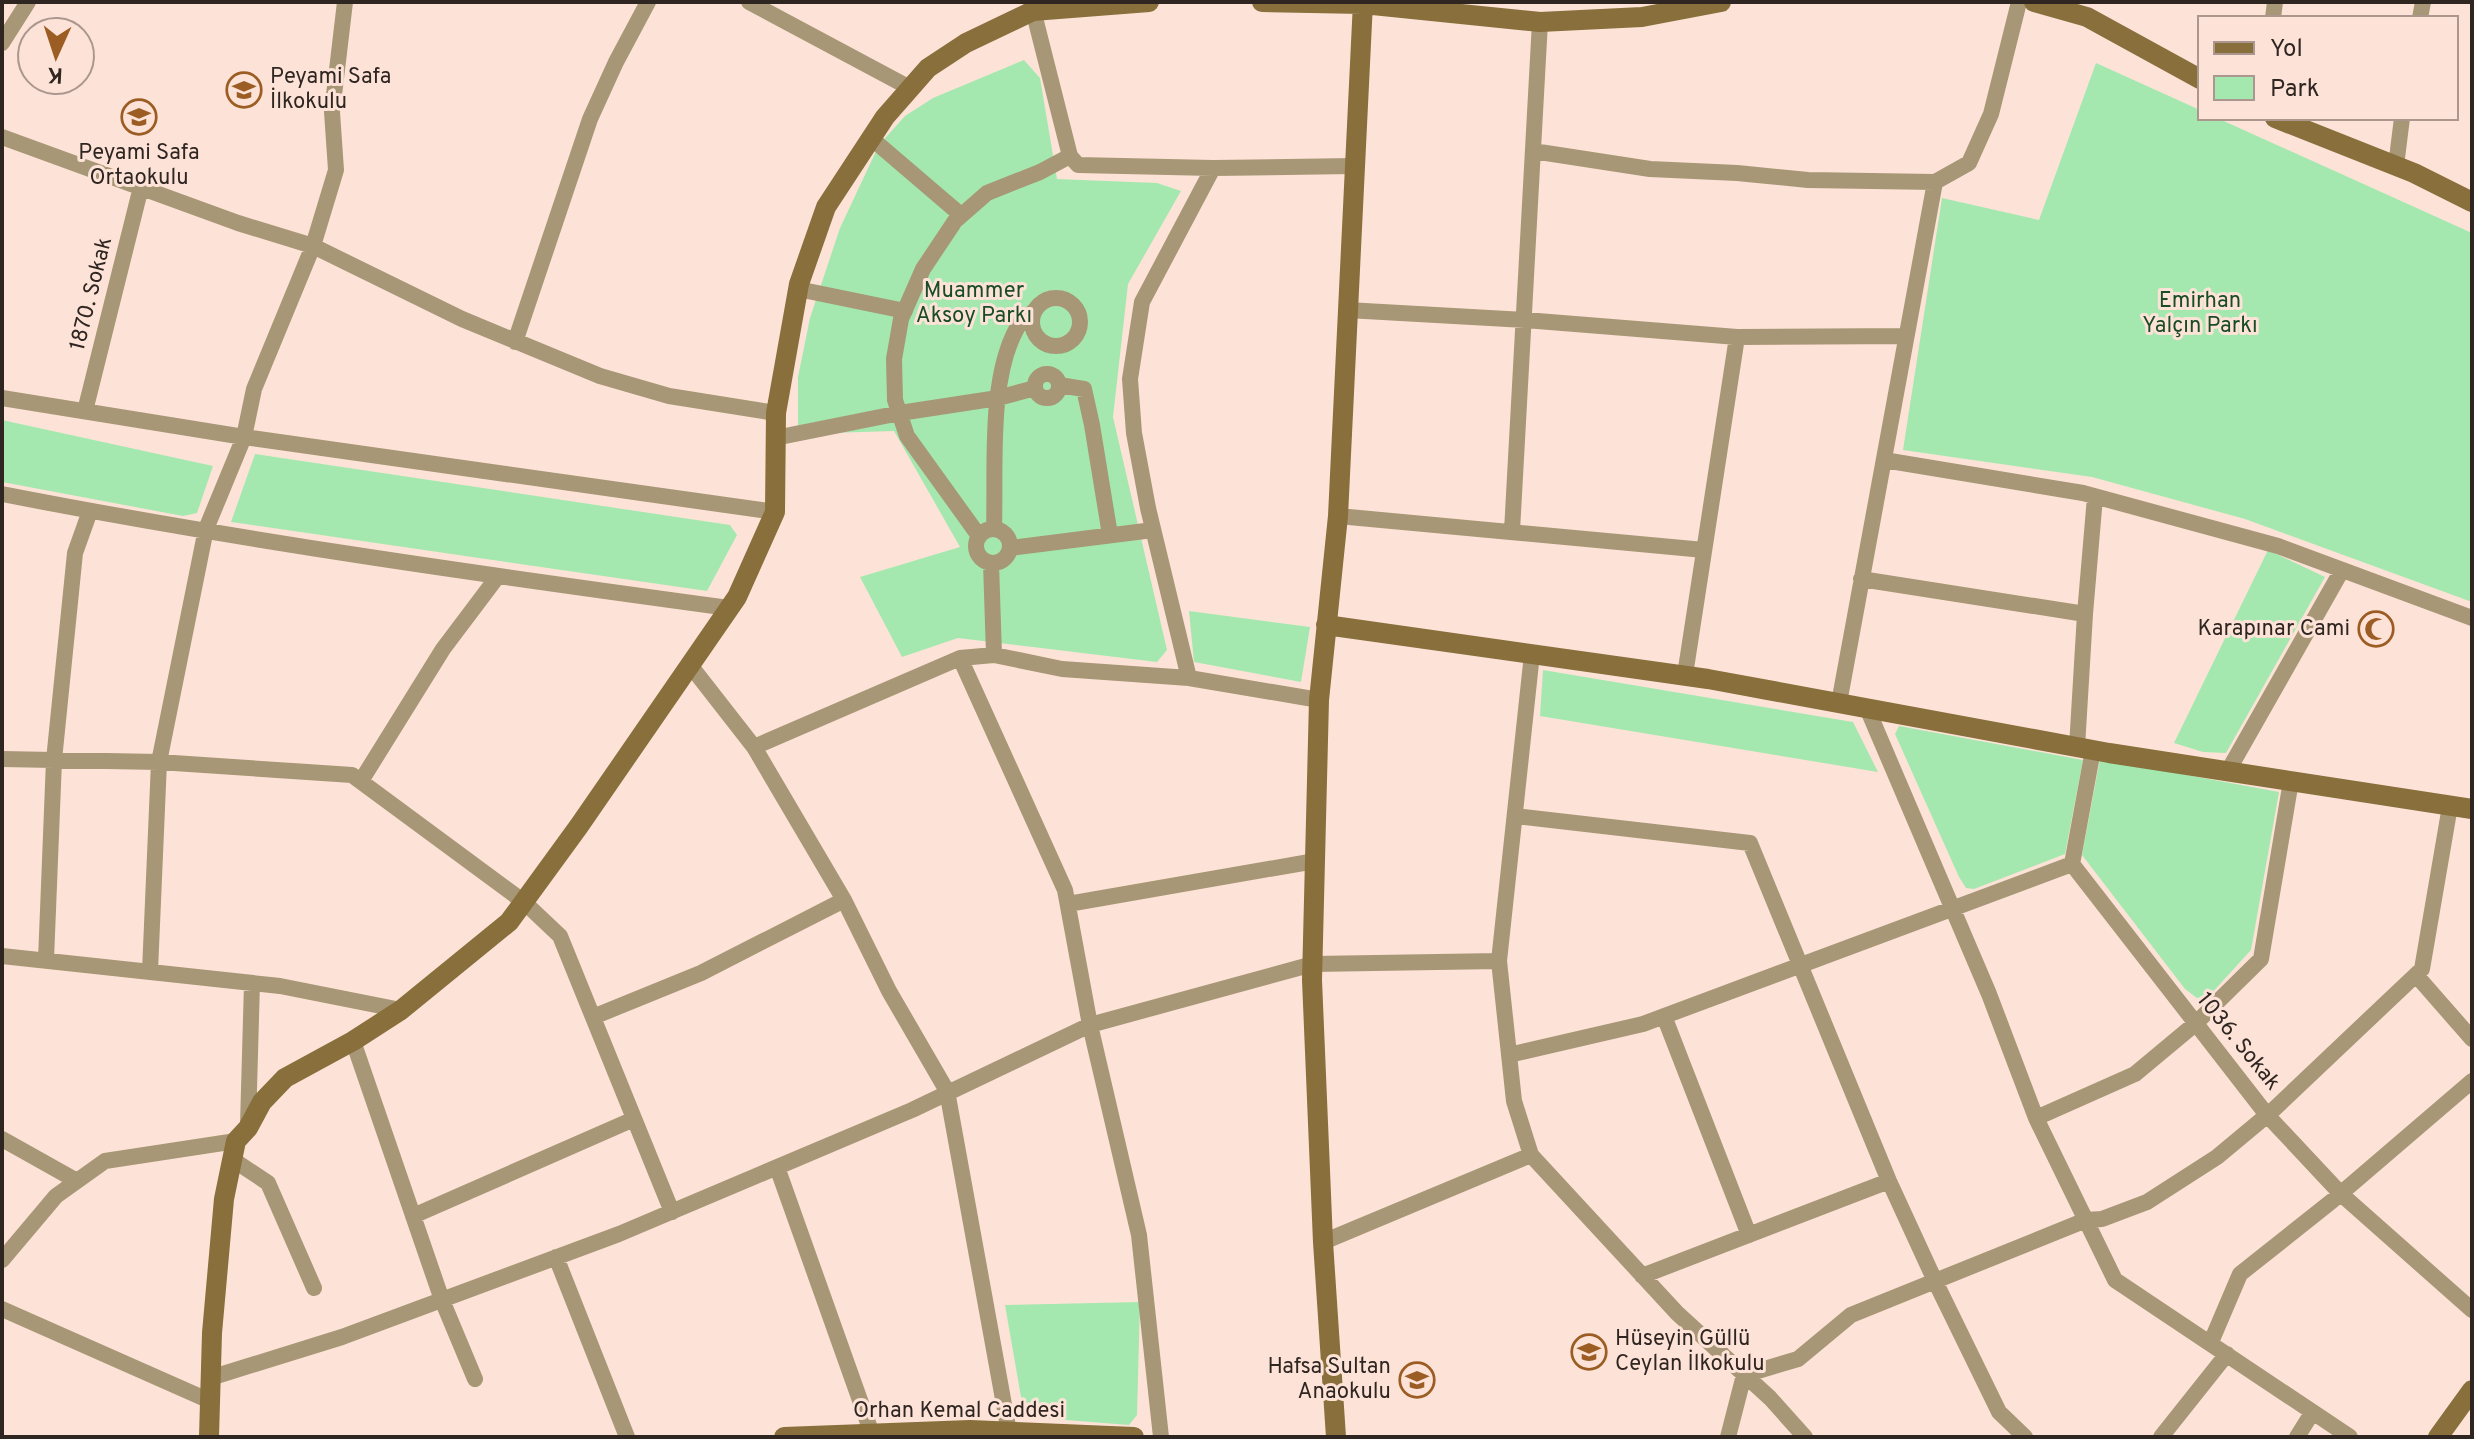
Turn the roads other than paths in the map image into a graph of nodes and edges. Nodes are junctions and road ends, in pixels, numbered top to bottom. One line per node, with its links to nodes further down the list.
1 (28, 2): 14 (street)
2 (345, 2): 30 (street)
3 (648, 2): 38 (street)
4 (749, 2): 16 (street)
5 (1149, 2): 11 (street)
6 (1262, 2): 10 (street)
7 (1721, 2): 12 (street)
8 (2019, 2): 26 (street)
9 (2034, 2): 15 (street)
10 (1363, 3): 13 (street); 23 (street)
11 (1032, 6): 16 (street); 22 (street)
12 (1642, 10): 13 (street)
13 (1540, 22): 21 (street)
14 (2, 43)
15 (2198, 78)
16 (910, 88): 20 (street)
17 (2280, 120): 24 (street)
18 (2402, 120): 24 (street)
19 (2, 137): 27 (street)
20 (871, 138): 29 (street); 31 (street)
21 (1533, 151): 26 (street); 35 (street)
22 (1070, 156): 25 (street); 29 (street)
23 (1354, 166): 25 (street); 32 (street)
24 (2396, 166): 28 (street)
25 (1213, 168): 53 (street)
26 (1935, 182): 36 (street)
27 (141, 187): 30 (street); 41 (street, 1870. Sokak)
28 (2472, 202)
29 (961, 215): 33 (street)
30 (313, 246): 38 (street); 44 (street)
31 (798, 289): 33 (street); 42 (street)
32 (1347, 310): 35 (street); 51 (street)
33 (905, 311): 43 (street)
34 (1034, 311): 40 (street)
35 (1525, 320): 37 (street); 54 (street)
36 (1906, 336): 37 (street); 46 (street)
37 (1737, 337): 58 (street)
38 (515, 342): 42 (street)
39 (2, 398): 41 (street)
40 (998, 398): 43 (street); 55 (street); 56 (street)
41 (85, 411): 44 (street)
42 (776, 413): 45 (street)
43 (900, 413): 45 (street); 55 (street)
44 (244, 437): 50 (street); 52 (street)
45 (775, 438): 50 (street)
46 (1884, 460): 48 (street); 62 (street)
47 (2, 494): 49 (street)
48 (2095, 497): 60 (street); 64 (street)
49 (90, 511): 52 (street); 79 (street)
50 (775, 512): 63 (street)
51 (1338, 516): 54 (street); 66 (street)
52 (206, 529): 61 (street); 80 (street)
53 (1153, 530): 56 (street); 72 (street)
54 (1512, 531): 58 (street)
55 (986, 532): 57 (street); 59 (street)
56 (1110, 535): 57 (street)
57 (1010, 548): 59 (street)
58 (1704, 550): 71 (street)
59 (991, 563): 68 (street)
60 (2342, 570): 65 (street); 81 (street)
61 (498, 576): 63 (street); 82 (street)
62 (1861, 579): 64 (street); 74 (street)
63 (729, 608): 70 (street)
64 (2085, 614): 77 (street)
65 (2472, 618)
66 (1326, 625): 67 (street); 73 (street)
67 (1532, 654): 71 (street); 86 (street)
68 (994, 655): 69 (street); 72 (street)
69 (960, 658): 76 (street); 91 (street)
70 (690, 665): 76 (street); 90 (street)
71 (1685, 675): 74 (street)
72 (1189, 678): 73 (street)
73 (1319, 700): 87 (street)
74 (1839, 703): 75 (street)
75 (1867, 708): 77 (street); 92 (street)
76 (754, 747): 89 (street)
77 (2085, 749): 81 (street); 88 (street)
78 (2, 759): 79 (street)
79 (54, 760): 80 (street); 94 (street)
80 (159, 762): 82 (street); 98 (street)
81 (2228, 771): 83 (street)
82 (361, 781): 90 (street)
83 (2291, 781): 84 (street); 104 (street)
84 (2450, 806): 85 (street); 99 (street)
85 (2472, 809)
86 (1515, 816): 95 (street); 97 (street)
87 (1315, 861): 91 (street); 96 (street)
88 (2072, 864): 92 (street); 104 (street, 1036. Sokak)
89 (844, 900): 103 (street); 110 (street)
90 (524, 902): 101 (street); 103 (street)
91 (1068, 904): 105 (street)
92 (1952, 908): 97 (street); 112 (street)
93 (2, 956): 94 (street)
94 (46, 960): 98 (street)
95 (1499, 961): 96 (street); 108 (street)
96 (1313, 964): 105 (street); 125 (street)
97 (1799, 964): 102 (street); 119 (street)
98 (150, 971): 100 (street)
99 (2416, 975): 106 (street); 111 (street)
100 (252, 983): 101 (street); 115 (street)
101 (401, 1010): 107 (street)
102 (1664, 1016): 108 (street); 124 (street)
103 (593, 1017): 113 (street)
104 (2195, 1024): 111 (street, 1036. Sokak); 112 (street)
105 (1090, 1025): 110 (street); 148 (street)
106 (2472, 1039)
107 (353, 1041): 115 (street); 122 (street)
108 (1509, 1055): 116 (street)
109 (2472, 1081): 120 (street)
110 (947, 1091): 117 (street); 142 (street)
111 (2267, 1115): 120 (street, 1036. Sokak); 123 (street)
112 (2036, 1118): 123 (street)
113 (634, 1119): 121 (street); 122 (street)
114 (2, 1139): 118 (street)
115 (239, 1143): 118 (street); 130 (street); 137 (street)
116 (1531, 1155): 125 (street); 128 (street)
117 (777, 1167): 121 (street); 143 (street)
118 (77, 1181): 127 (street)
119 (1889, 1181): 124 (street); 129 (street)
120 (2341, 1194): 133 (street, 1036. Sokak); 134 (street)
121 (672, 1212): 126 (street)
122 (413, 1216): 131 (street)
123 (2086, 1220): 129 (street); 134 (street)
124 (1749, 1235): 128 (street)
125 (1323, 1242): 149 (street)
126 (556, 1257): 131 (street); 145 (street)
127 (2, 1260)
128 (1642, 1276): 136 (street)
129 (1935, 1281): 136 (street); 152 (street)
130 (314, 1288)
131 (442, 1300): 137 (street); 138 (street)
132 (2, 1309): 140 (street)
133 (2472, 1310)
134 (2211, 1342): 135 (street)
135 (2227, 1354): 141 (street); 153 (street)
136 (1744, 1375): 150 (street); 151 (street)
137 (210, 1378): 140 (street)
138 (475, 1379)
139 (2472, 1390): 156 (street)
140 (210, 1401): 144 (street)
141 (2312, 1413): 154 (street); 155 (street)
142 (1009, 1432): 143 (street, Orhan Kemal Caddesi); 147 (street, Orhan Kemal Caddesi)
143 (872, 1434): 146 (street, Orhan Kemal Caddesi)
144 (209, 1437)
145 (627, 1437)
146 (784, 1437)
147 (1134, 1437)
148 (1161, 1437)
149 (1336, 1437)
150 (1728, 1437)
151 (1805, 1437)
152 (2025, 1437)
153 (2161, 1437)
154 (2297, 1437)
155 (2350, 1437)
156 (2438, 1437)

